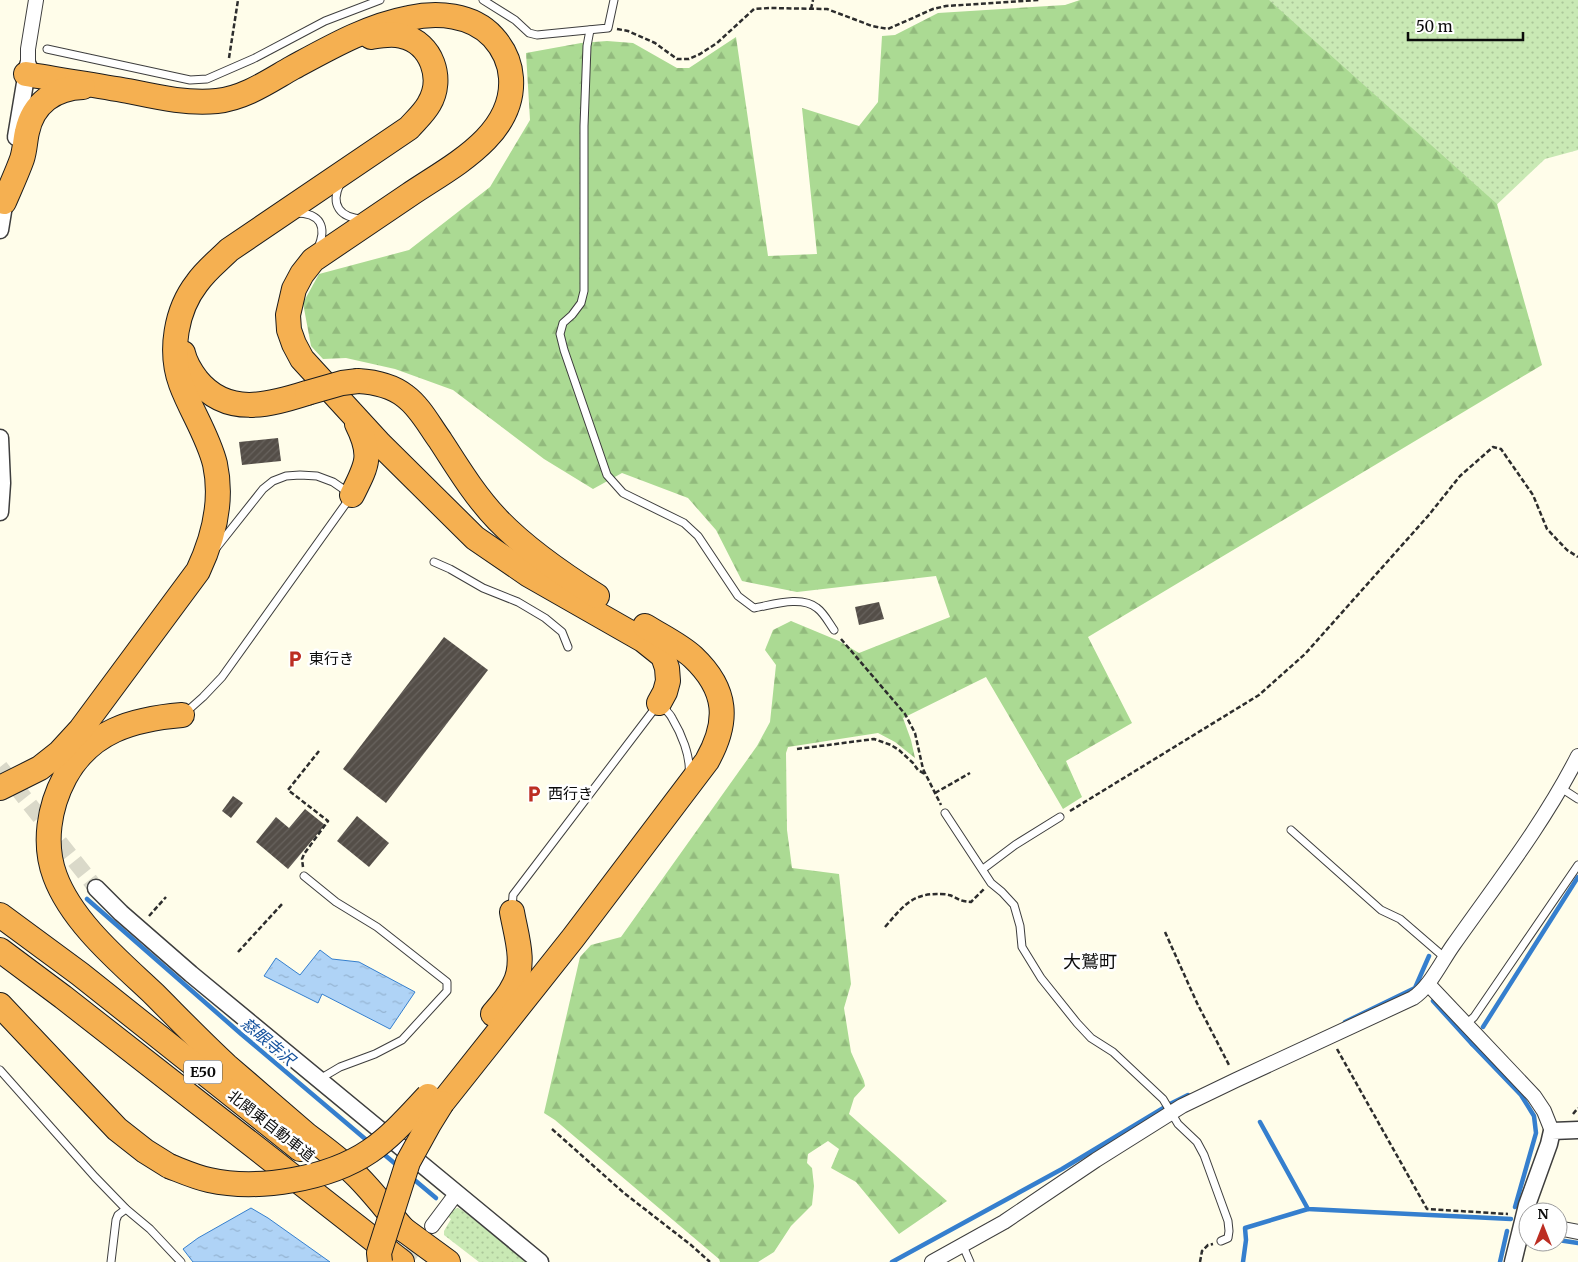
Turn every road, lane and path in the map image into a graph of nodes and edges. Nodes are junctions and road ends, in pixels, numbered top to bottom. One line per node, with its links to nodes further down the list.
1 (36, 0): 13 (street)
2 (238, 0): 14 (path)
3 (380, 0): 14 (lane)
4 (483, 0): 10 (lane)
5 (614, 0): 9 (lane)
6 (813, 0): 8 (path)
7 (1039, 0): 8 (path)
8 (811, 10): 9 (path)
9 (608, 28): 10 (lane)
10 (590, 30): 30 (lane)
11 (342, 41): 15 (highway); 16 (highway); 19 (highway)
12 (47, 49): 14 (lane)
13 (27, 68): 15 (highway); 17 (street)
14 (227, 71)
15 (98, 86): 17 (highway)
16 (348, 171): 18 (highway); 19 (lane)
17 (4, 202): 20 (street)
18 (284, 214): 21 (lane); 22 (highway)
19 (376, 218): 21 (highway)
20 (0, 230)
21 (313, 260): 23 (highway)
22 (180, 316): 29 (highway); 39 (highway, bridge)
23 (352, 416): 25 (highway); 32 (highway)
24 (0, 438): 26 (street)
25 (352, 495): 29 (lane); 33 (lane)
26 (0, 512)
27 (1578, 557): 45 (path)
28 (434, 562): 31 (lane)
29 (198, 571): 40 (highway)
30 (834, 630): 38 (path)
31 (568, 647)
32 (658, 703): 39 (lane); 54 (lane)
33 (182, 715): 79 (highway)
34 (796, 749): 38 (path)
35 (319, 751): 49 (path)
36 (1578, 756): 41 (street)
37 (970, 773): 42 (path)
38 (926, 775): 42 (path)
39 (687, 787): 69 (highway)
40 (0, 788)
41 (1561, 788): 43 (lane); 61 (street)
42 (935, 793): 44 (path)
43 (1578, 799)
44 (945, 813): 48 (lane)
45 (1060, 818): 48 (lane)
46 (1291, 830): 61 (lane)
47 (1578, 865): 64 (lane)
48 (983, 868): 50 (lane)
49 (304, 876): 67 (lane)
50 (991, 883): 57 (path); 70 (lane)
51 (96, 888): 67 (street)
52 (166, 897): 56 (path)
53 (283, 904): 60 (path)
54 (512, 912): 69 (highway)
55 (0, 915): 79 (highway, 北関東自動車道 / E50)
56 (148, 918)
57 (885, 927)
58 (1165, 932): 68 (path)
59 (0, 950): 86 (highway, 北関東自動車道 / E50)
60 (238, 952)
61 (1444, 957): 62 (street)
62 (1428, 984): 64 (street); 65 (street)
63 (0, 1005): 69 (highway, bridge)
64 (1466, 1024): 73 (street)
65 (1331, 1037): 68 (street); 77 (path)
66 (0, 1070): 76 (lane)
67 (318, 1080): 74 (street)
68 (1236, 1080): 70 (street)
69 (435, 1100): 85 (highway, bridge)
70 (1172, 1113): 80 (lane); 82 (street)
71 (552, 1129): 89 (path)
72 (1578, 1130): 73 (street)
73 (1552, 1131): 75 (street)
74 (456, 1194): 78 (street); 88 (street)
75 (1528, 1202)
76 (126, 1209): 83 (lane); 84 (lane)
77 (1518, 1216)
78 (432, 1226)
79 (404, 1230): 87 (highway, 北関東自動車道 / E50)
80 (1221, 1241): 92 (path)
81 (1518, 1245): 93 (street)
82 (963, 1246): 90 (street); 91 (lane)
83 (111, 1262)
84 (181, 1262)
85 (380, 1262)
86 (402, 1262)
87 (448, 1262)
88 (540, 1262)
89 (710, 1262)
90 (932, 1262)
91 (970, 1262)
92 (1200, 1262)
93 (1513, 1262)

